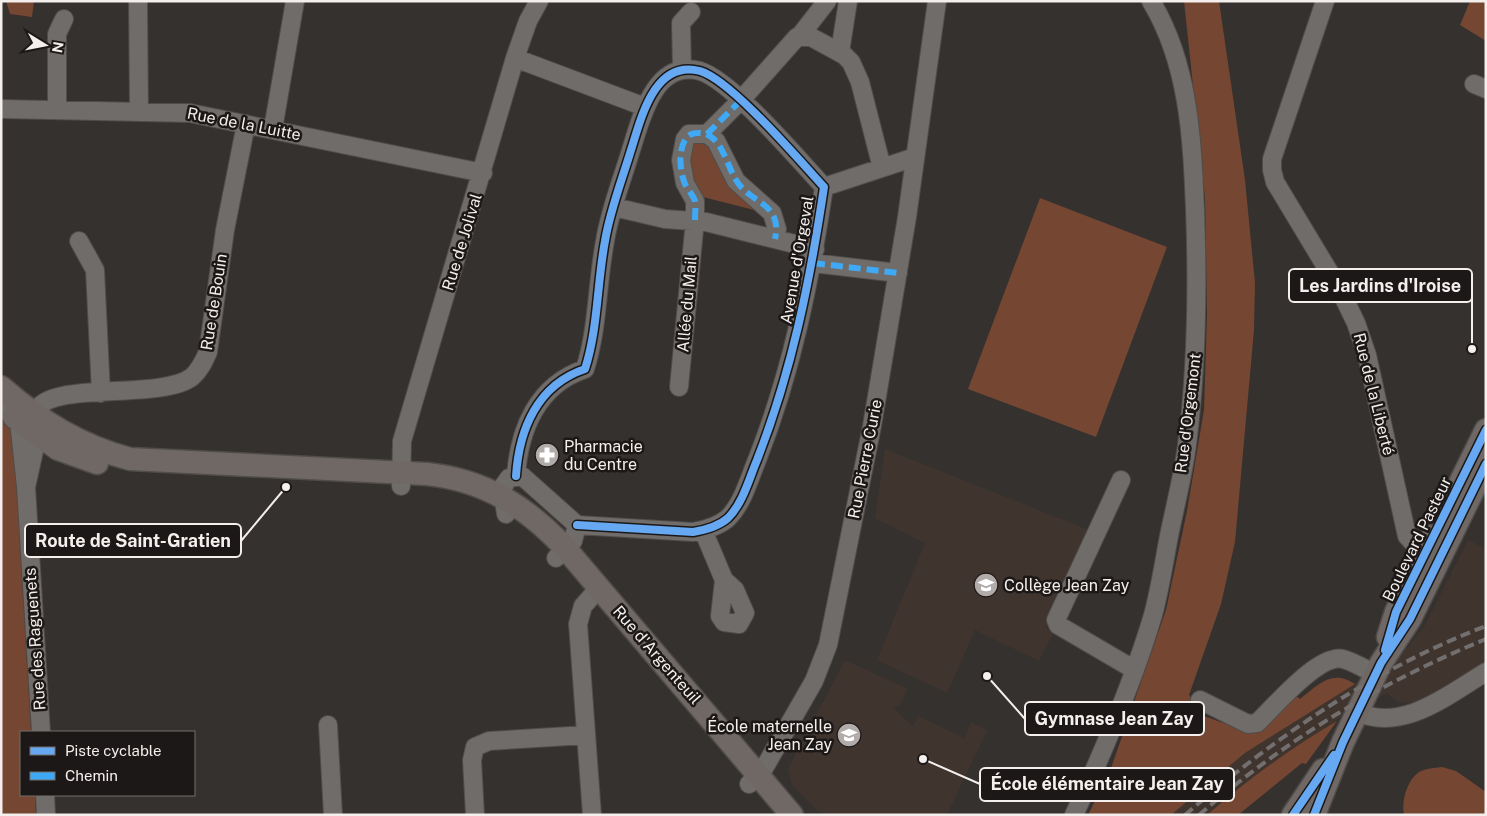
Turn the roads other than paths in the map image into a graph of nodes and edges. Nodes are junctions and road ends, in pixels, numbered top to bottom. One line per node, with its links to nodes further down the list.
1 (138, 1): 19 (street)
2 (295, 1): 21 (street)
3 (539, 1): 13 (street, Rue de Jolival)
4 (827, 1): 11 (street)
5 (848, 1): 12 (street)
6 (937, 1): 23 (street, Rue Pierre Curie)
7 (1151, 1): 50 (street, Rue d'Orgemont)
8 (1325, 1): 46 (street, Rue de la Liberté)
9 (691, 12): 14 (street)
10 (64, 19): 18 (street)
11 (799, 37): 12 (street); 15 (street)
12 (840, 52): 24 (street)
13 (515, 58): 16 (street); 25 (street, Rue de Jolival)
14 (682, 70): 15 (street, Avenue d'Orgeval); 16 (street)
15 (741, 100): 22 (street); 26 (street, Avenue d'Orgeval)
16 (645, 107): 27 (street)
17 (1, 108): 18 (street, Rue de la Luitte)
18 (57, 110): 19 (street, Rue de la Luitte)
19 (139, 111): 20 (street, Rue de la Luitte)
20 (246, 124): 21 (street, Rue de la Luitte); 35 (street, Rue de Bouin)
21 (273, 129): 25 (street, Rue de la Luitte)
22 (707, 134): 28 (street, Allée du Mail); 29 (street)
23 (915, 159): 24 (street, Avenue d'Orgeval); 32 (street, Rue Pierre Curie)
24 (882, 168): 26 (street, Avenue d'Orgeval)
25 (483, 173): 40 (street, Rue de Jolival)
26 (824, 187): 31 (street, Avenue d'Orgeval)
27 (614, 206): 28 (street); 39 (street)
28 (695, 220): 29 (street); 34 (street, Allée du Mail)
29 (775, 239): 31 (street)
30 (78, 241): 35 (street)
31 (814, 256): 32 (street); 44 (street, Avenue d'Orgeval)
32 (898, 273): 58 (street, Rue Pierre Curie)
33 (1, 387): 36 (main road)
34 (679, 387)
35 (101, 393): 36 (street, Rue de Bouin)
36 (24, 420): 40 (main road); 40 (main road); 55 (street, Rue des Raguenets)
37 (1486, 430): 46 (main road, Boulevard Pasteur)
38 (1486, 464): 46 (main road, Boulevard Pasteur)
39 (516, 476): 42 (street); 43 (street)
40 (401, 479): 42 (main road, Rue d'Argenteuil)
41 (1121, 480): 50 (street)
42 (504, 504): 45 (main road, Rue d'Argenteuil)
43 (577, 525): 44 (street, Avenue d'Orgeval); 45 (street)
44 (703, 530): 47 (street)
45 (561, 554): 48 (main road, Rue d'Argenteuil)
46 (1433, 554): 49 (main road, Boulevard Pasteur)
47 (724, 580): 47 (street)
48 (594, 593): 56 (street); 58 (main road, Rue d'Argenteuil)
49 (1378, 668): 52 (street); 53 (main road, Boulevard Pasteur)
50 (1135, 670): 67 (street, Rue d'Orgemont)
51 (1486, 672): 53 (street)
52 (1200, 700)
53 (1357, 712): 57 (main road, Boulevard Pasteur)
54 (328, 725): 62 (street)
55 (41, 731)
56 (586, 735): 63 (street); 64 (street)
57 (1343, 742): 59 (main road, Boulevard Pasteur); 70 (main road, Boulevard Pasteur)
58 (754, 779): 65 (main road, Rue d'Argenteuil); 66 (main road, Rue d'Argenteuil)
59 (1308, 790): 68 (main road, Boulevard Pasteur); 69 (main road, Boulevard Pasteur)
60 (45, 796): 61 (street)
61 (46, 815)
62 (333, 815)
63 (474, 815)
64 (592, 815)
65 (773, 815)
66 (792, 815)
67 (1074, 815)
68 (1293, 815)
69 (1300, 815)
70 (1314, 815)

